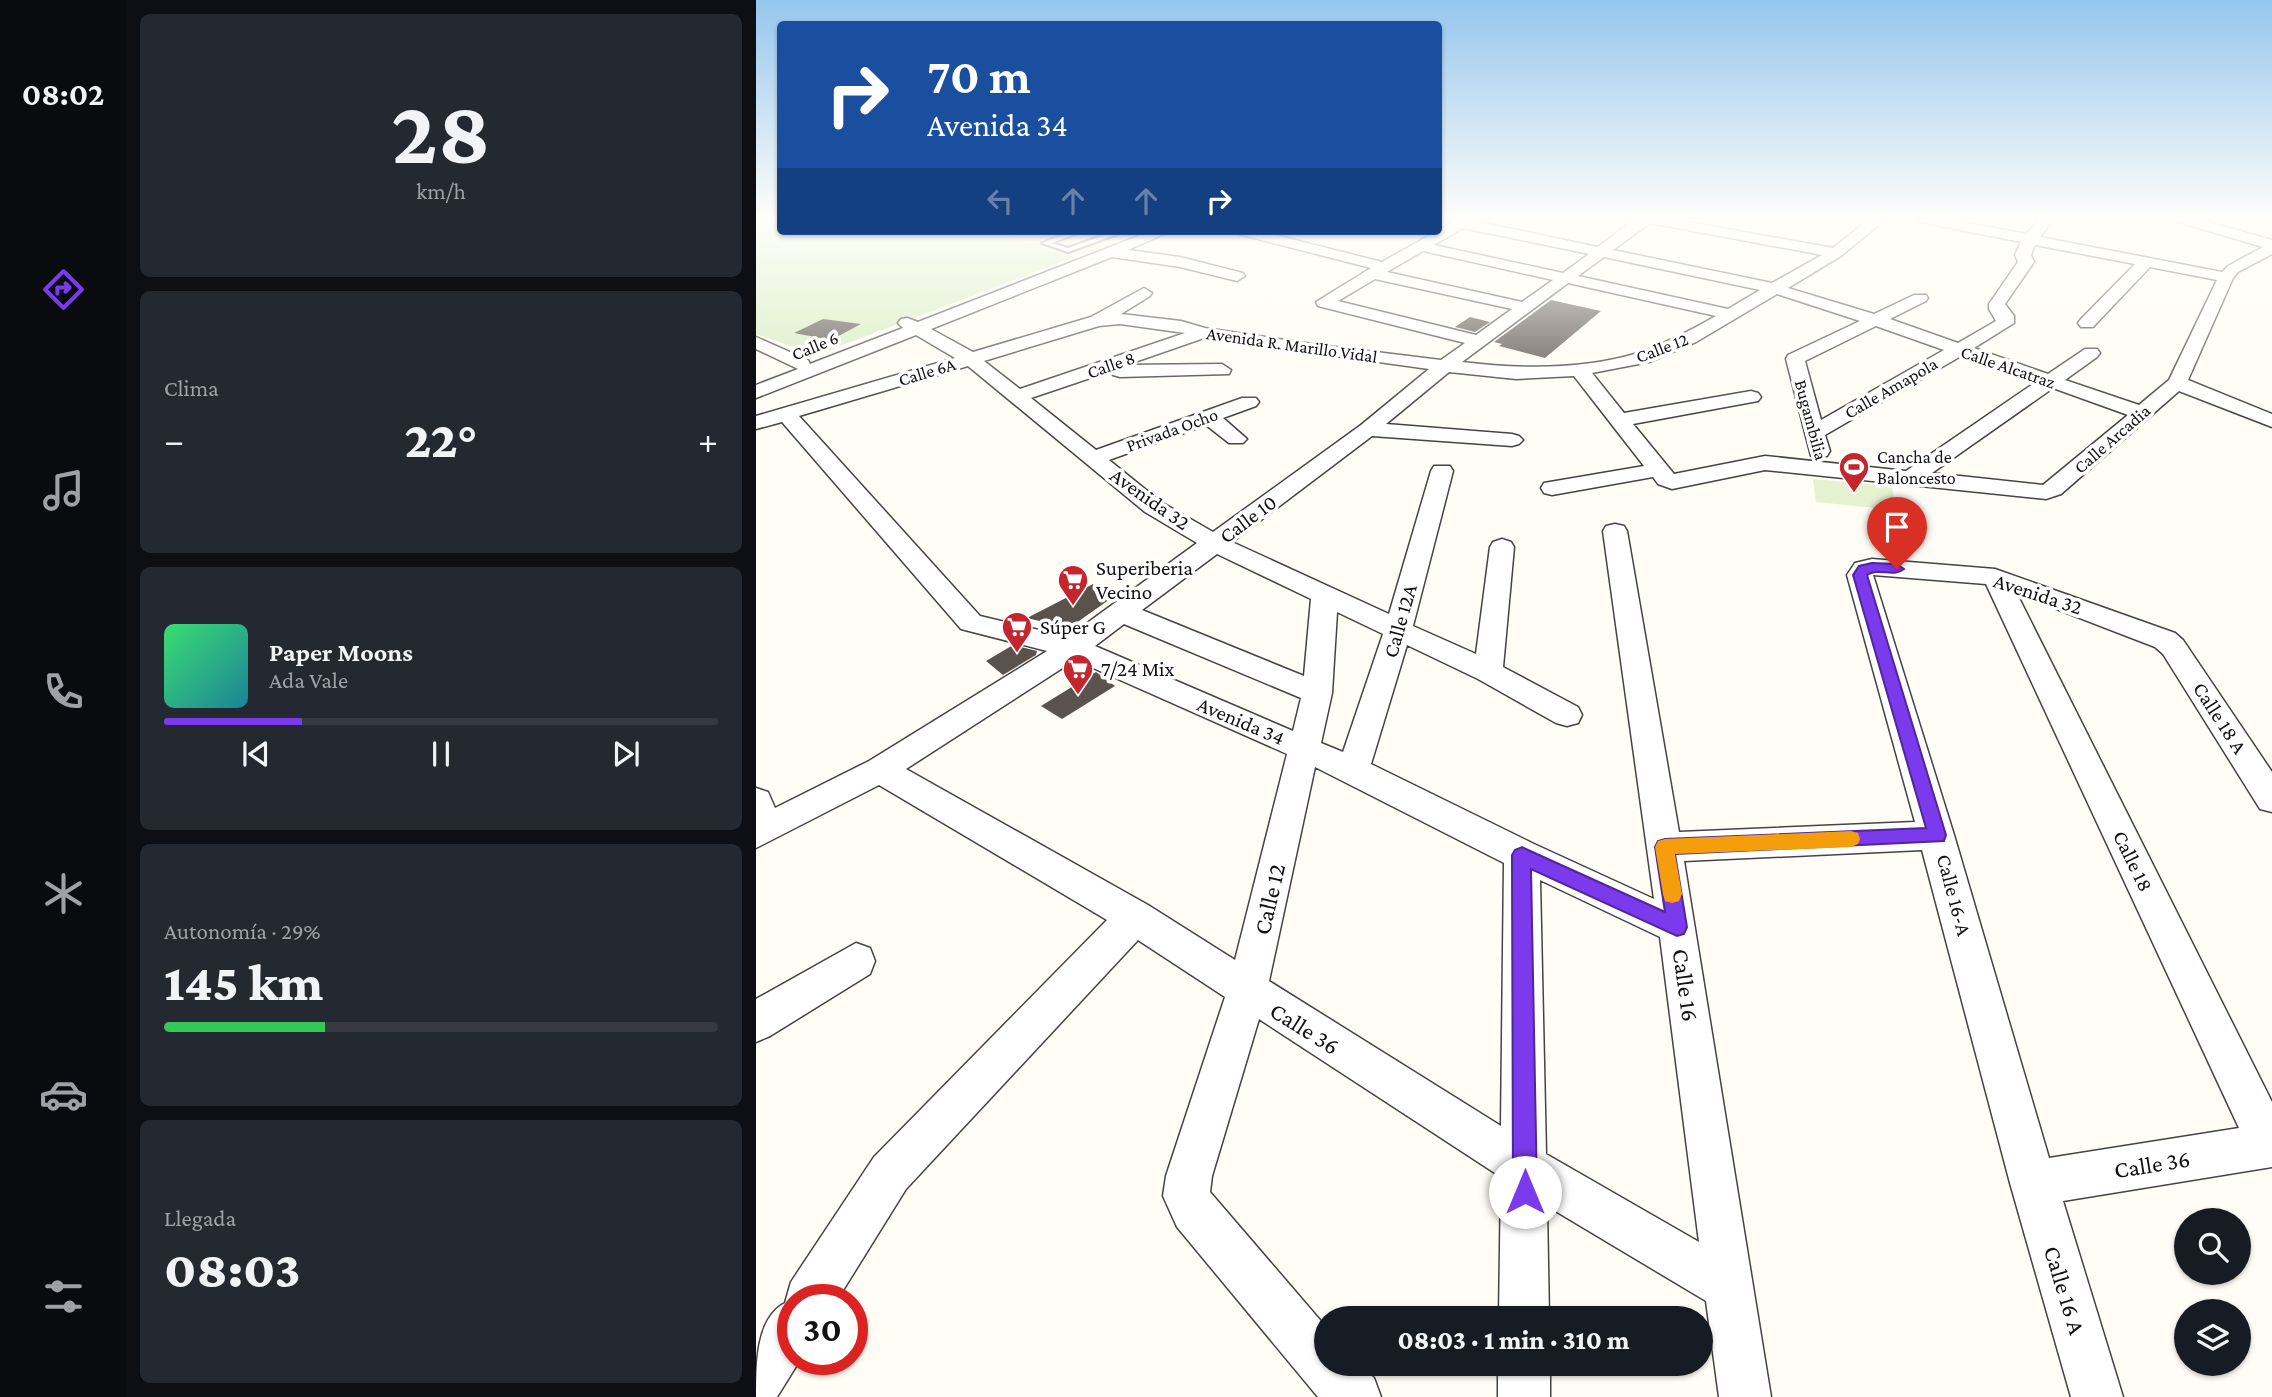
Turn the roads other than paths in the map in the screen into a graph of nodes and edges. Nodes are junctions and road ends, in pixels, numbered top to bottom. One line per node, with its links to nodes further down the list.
1 (1015, 283): 19 (street, Calle 6)
2 (1356, 283): 22 (street)
3 (1430, 283): 14 (street)
4 (1557, 283): 14 (street, Calle 10)
5 (1593, 283): 15 (street)
6 (1749, 283): 11 (street, Calle Alcatraz)
7 (1786, 283): 11 (street, Calle 12)
8 (2011, 283): 24 (street, Calle Amapola)
9 (2129, 283): 18 (street)
10 (2223, 283): 35 (street)
11 (1776, 289): 15 (street, Calle 12); 16 (street, Calle Alcatraz)
12 (1144, 293): 17 (street)
13 (1920, 298): 16 (street)
14 (1524, 307): 22 (street, Calle 10)
15 (1730, 314): 31 (street, Calle 12)
16 (1875, 320): 24 (street, Calle Alcatraz); 26 (street)
17 (1097, 321): 20 (street, Avenida R. Marillo Vidal); 27 (street, Calle 6A)
18 (2087, 323)
19 (911, 326): 27 (street, Avenida 32); 28 (street, Calle 6); 36 (street, Calle 6)
20 (1203, 333): 29 (street, Avenida R. Marillo Vidal); 32 (street, Calle 8)
21 (1783, 339): 26 (street)
22 (1479, 341): 29 (street, Calle 10)
23 (756, 342): 28 (street)
24 (1957, 350): 34 (street, Calle Alcatraz); 47 (street, Calle Amapola)
25 (2091, 353): 34 (street)
26 (1801, 356): 47 (street, Bugambilia)
27 (971, 359): 37 (street, Avenida 32); 43 (street, Calle 6A)
28 (801, 364): 33 (street, Calle 6)
29 (1446, 365): 31 (street, Calle 12); 46 (street, Calle 10)
30 (1222, 370): 32 (street)
31 (1579, 370): 44 (street)
32 (1095, 371): 37 (street, Calle 8)
33 (756, 381)
34 (2050, 382): 41 (street, Calle Alcatraz); 54 (street)
35 (2178, 383): 41 (street, Calle Arcadia); 45 (street)
36 (756, 392)
37 (1018, 396): 50 (street, Avenida 32)
38 (1751, 397): 44 (street)
39 (1249, 402): 42 (street, Privada Ocho)
40 (756, 405): 43 (street, Avenida 34)
41 (2142, 413): 56 (street, Calle Arcadia)
42 (1208, 416): 48 (street); 50 (street, Privada Ocho)
43 (772, 418): 66 (street, Avenida 34)
44 (1621, 420): 53 (street)
45 (2272, 421)
46 (1368, 429): 49 (street); 58 (street, Calle 10)
47 (1814, 433): 51 (street, Bugambilia)
48 (1236, 439)
49 (1512, 440)
50 (1094, 458): 58 (street, Avenida 32)
51 (1824, 468): 53 (street); 54 (street, Bugambilia)
52 (1441, 471): 64 (street, Calle 12A)
53 (1665, 476): 55 (street)
54 (1912, 477): 56 (street, Bugambilia)
55 (1552, 488)
56 (2046, 492)
57 (1615, 531): 76 (street, Calle 16)
58 (1216, 544): 62 (street, Avenida 32); 63 (street, Calle 10)
59 (1502, 548): 67 (street)
60 (1864, 569): 61 (street, Avenida 32); 75 (street, Calle 16-A)
61 (1995, 577): 65 (street, Avenida 32); 83 (street, Calle 18)
62 (1325, 596): 64 (street, Avenida 32); 68 (street, Calle 12)
63 (1122, 613): 66 (street, Calle 10); 68 (street)
64 (1398, 631): 67 (street, Avenida 32); 72 (street, Calle 12A)
65 (2165, 640): 73 (street, Calle 18 A)
66 (1073, 648): 70 (street, Avenida 34); 71 (street, Calle 10)
67 (1488, 673): 69 (street, Avenida 32)
68 (1317, 693): 70 (street, Calle 12)
69 (1567, 715)
70 (1304, 748): 72 (street, Avenida 34); 81 (street, Calle 12)
71 (880, 770): 74 (street, Calle 10); 78 (street, Calle 36)
72 (1353, 770): 77 (street, Avenida 34)
73 (2272, 799)
74 (760, 821)
75 (1937, 835): 76 (street); 85 (street, Calle 16-A)
76 (1665, 847): 79 (street, Calle 16)
77 (1522, 855): 79 (street, Avenida 34); 84 (street)
78 (1135, 917): 81 (street, Calle 36); 86 (street)
79 (1677, 927): 87 (street, Calle 16)
80 (856, 961): 82 (street)
81 (1247, 991): 84 (street, Calle 36); 92 (street, Calle 12)
82 (756, 1022)
83 (2271, 1145): 85 (street, Calle 36)
84 (1525, 1167): 87 (street, Calle 36); 88 (street)
85 (2033, 1183): 95 (street, Calle 16 A)
86 (819, 1284)
87 (1730, 1287): 94 (street, Calle 16)
88 (1524, 1306)
89 (777, 1350): 91 (street)
90 (1524, 1376): 93 (street)
91 (756, 1383)
92 (1345, 1393)
93 (1524, 1397)
94 (1745, 1397)
95 (2096, 1397)

